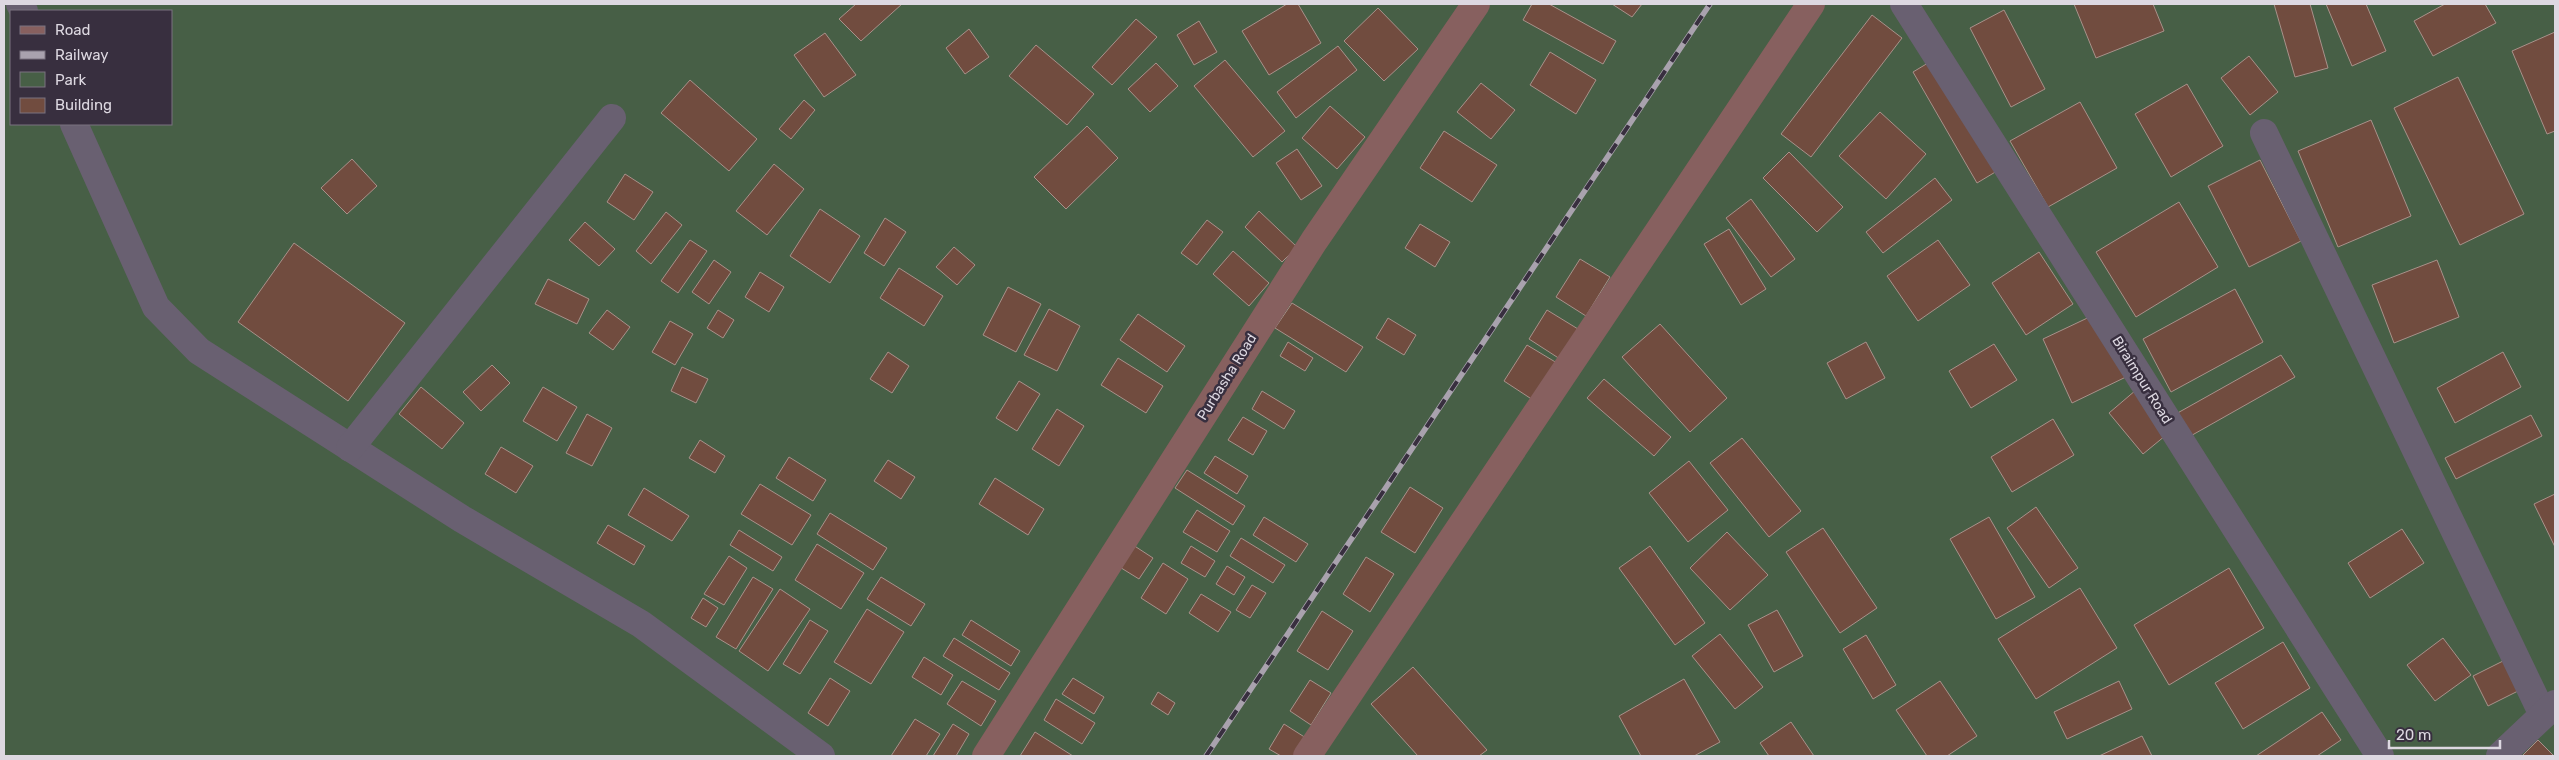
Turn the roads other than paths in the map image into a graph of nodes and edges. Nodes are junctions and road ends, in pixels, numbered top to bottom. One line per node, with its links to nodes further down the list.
1 (1476, 4): 10 (street, Purbasha Road)
2 (1811, 4): 11 (street)
3 (1904, 4): 12 (street, Biraimpur Road)
4 (612, 118): 7 (street)
5 (74, 125): 7 (street)
6 (2264, 133): 8 (street)
7 (350, 448): 9 (street)
8 (2549, 710): 13 (street)
9 (821, 756)
10 (986, 756)
11 (1307, 756)
12 (2380, 756)
13 (2500, 756)

